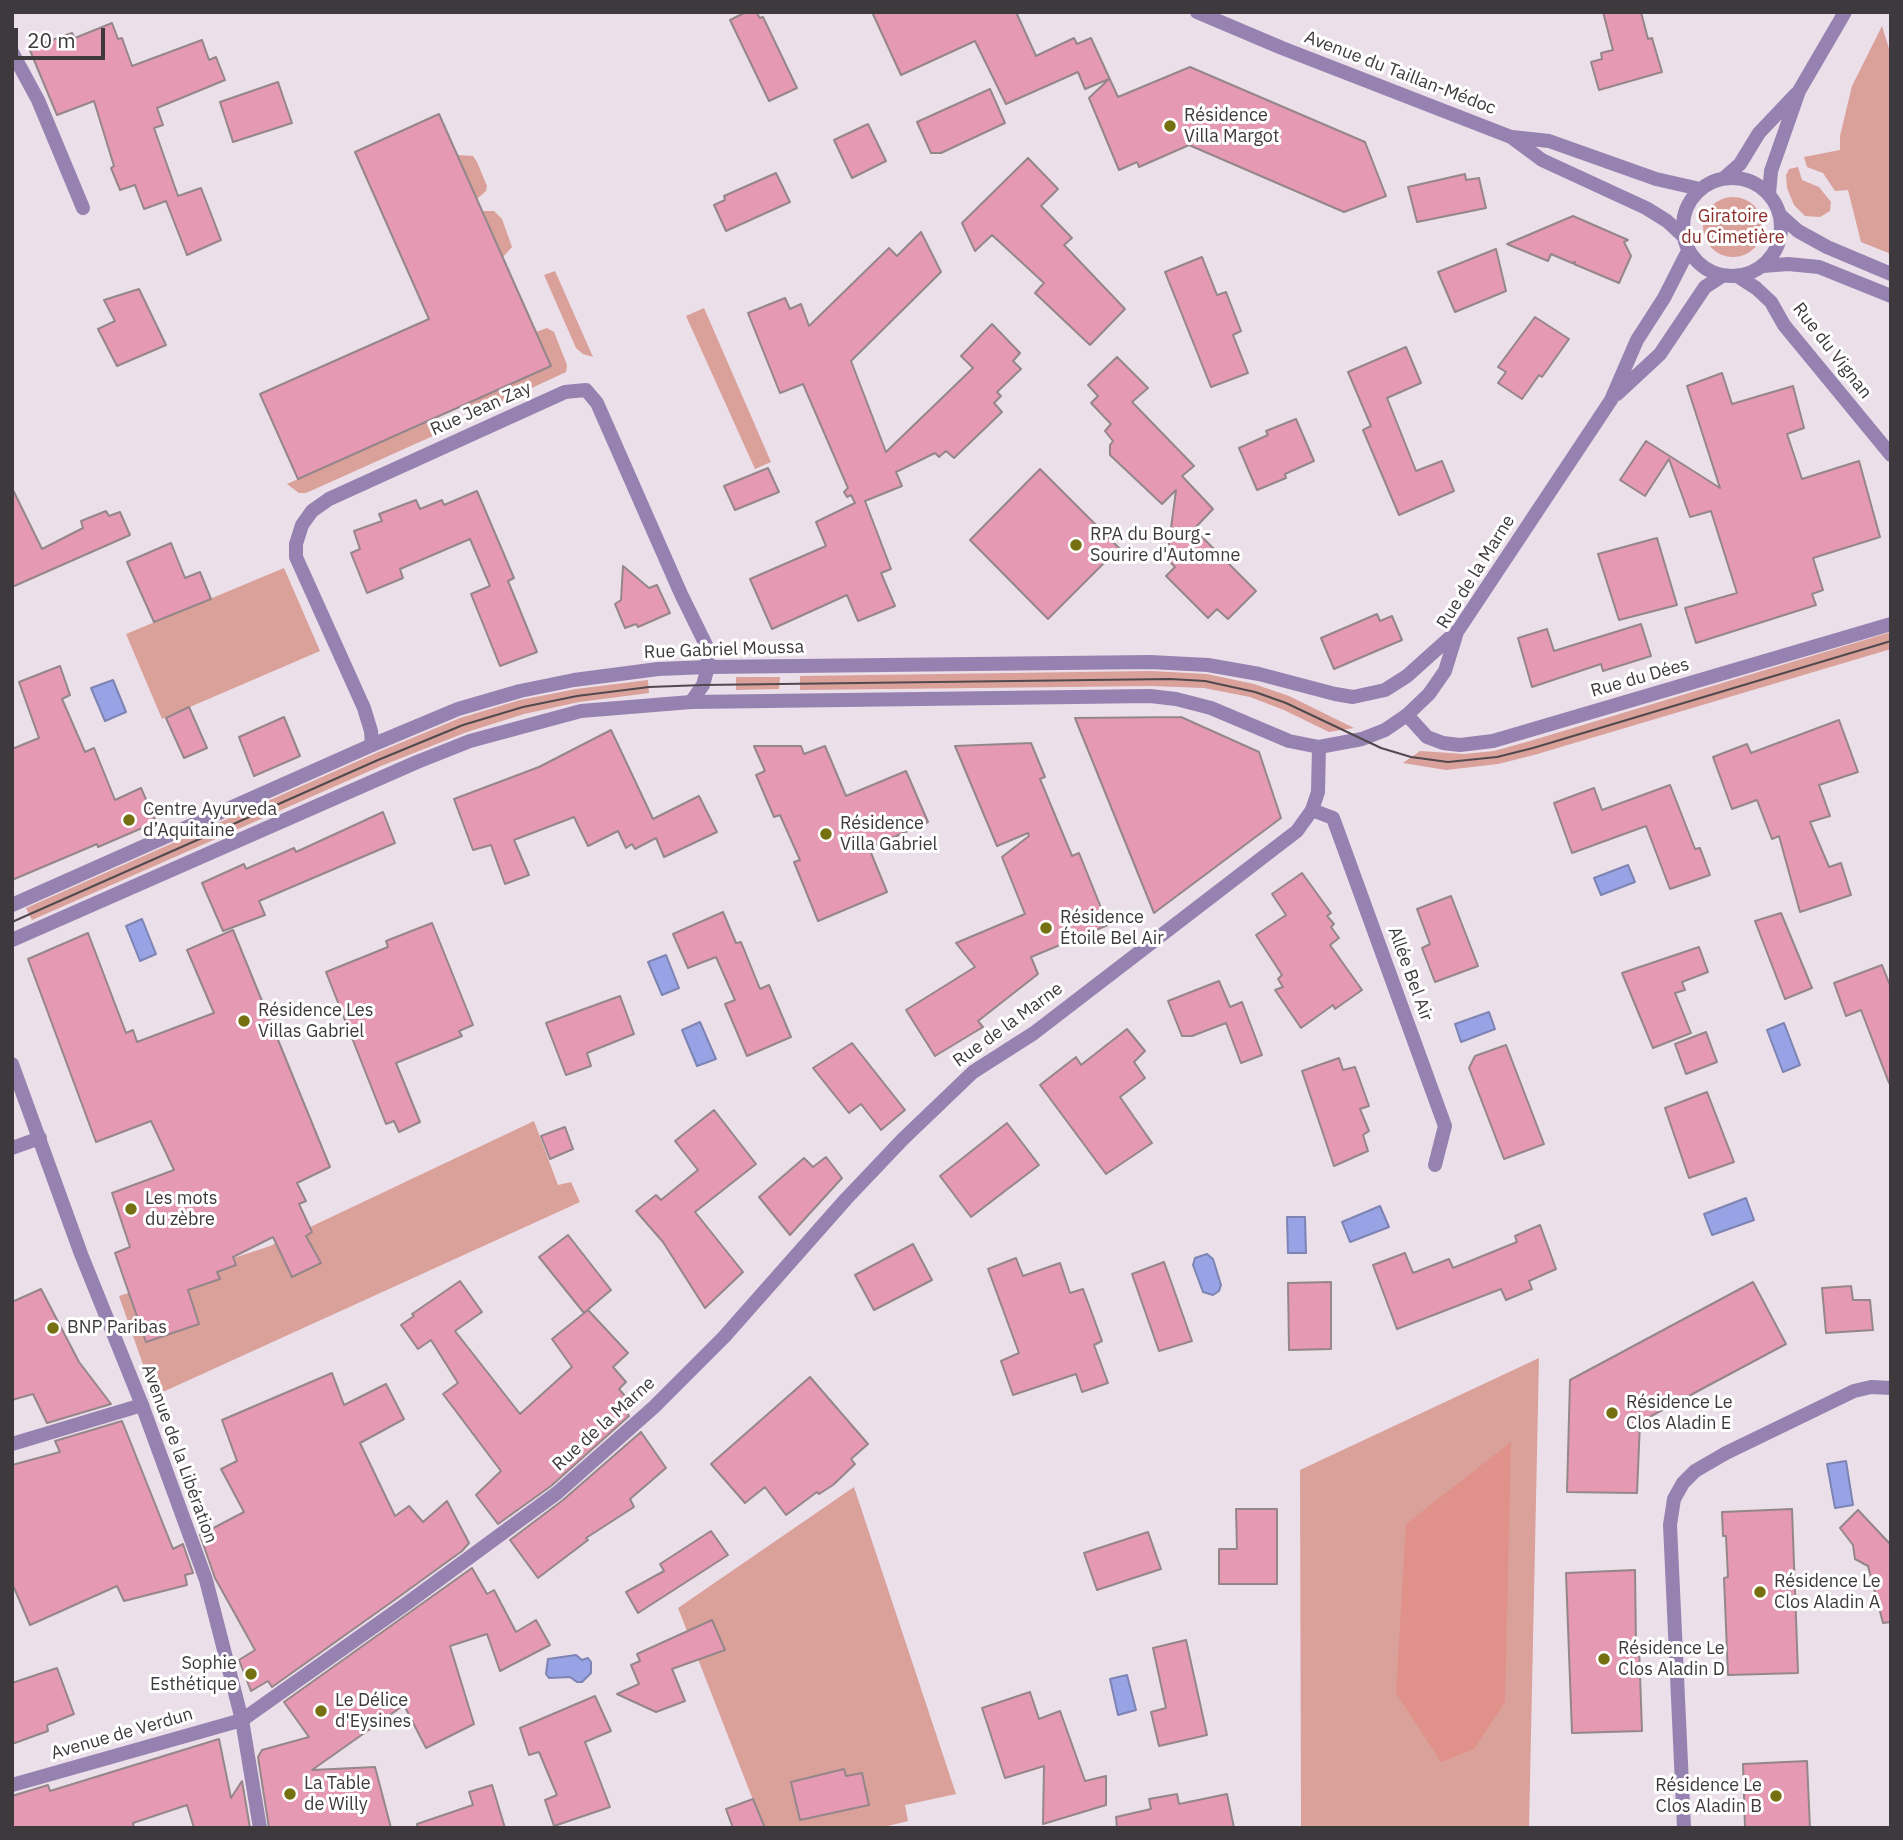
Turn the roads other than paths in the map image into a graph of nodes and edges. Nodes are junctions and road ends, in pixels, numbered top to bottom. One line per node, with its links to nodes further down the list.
1 (1197, 12): 5 (street, Avenue du Taillan-Médoc)
2 (1846, 12): 4 (street)
3 (12, 52): 9 (street)
4 (1799, 91): 6 (street); 8 (street)
5 (1511, 137): 7 (street, Avenue du Taillan-Médoc); 11 (street, Avenue du Taillan-Médoc)
6 (1724, 178): 7 (street); 8 (street)
7 (1700, 189): 11 (street)
8 (1769, 194): 10 (street)
9 (83, 208)
10 (1780, 215): 13 (street); 14 (street)
11 (1682, 235): 12 (street)
12 (1688, 251): 15 (street); 18 (street, Rue de la Marne)
13 (1763, 265): 16 (street); 17 (street)
14 (1891, 274)
15 (1722, 276): 16 (street); 18 (street, Rue de la Marne)
16 (1739, 277): 19 (street, Rue du Vignan)
17 (1891, 296)
18 (1611, 400): 21 (street, Rue de la Marne)
19 (1891, 454)
20 (1891, 624): 24 (street, Rue du Dées)
21 (1457, 632): 22 (street, Rue Gabriel Moussa); 24 (street, Rue de la Marne)
22 (708, 667): 23 (street); 25 (street, Rue Gabriel Moussa); 25 (street, Rue Jean Zay)
23 (691, 702): 26 (street); 29 (street)
24 (1407, 715): 26 (street, Rue de la Marne)
25 (372, 745): 28 (street, Rue Gabriel Moussa)
26 (1319, 747): 27 (street, Rue de la Marne)
27 (1312, 810): 33 (street, Allée Bel Air); 37 (street, Rue de la Marne)
28 (12, 905)
29 (12, 940)
30 (12, 1064): 31 (street, Avenue de la Libération)
31 (40, 1138): 32 (street); 35 (street, Avenue de la Libération)
32 (12, 1148)
33 (1435, 1165)
34 (1891, 1388): 40 (street)
35 (142, 1405): 36 (street); 37 (street, Avenue de la Libération)
36 (12, 1444)
37 (242, 1720): 38 (street, Avenue de Verdun); 39 (street, Avenue de la Libération)
38 (12, 1785)
39 (260, 1828)
40 (1685, 1828)

